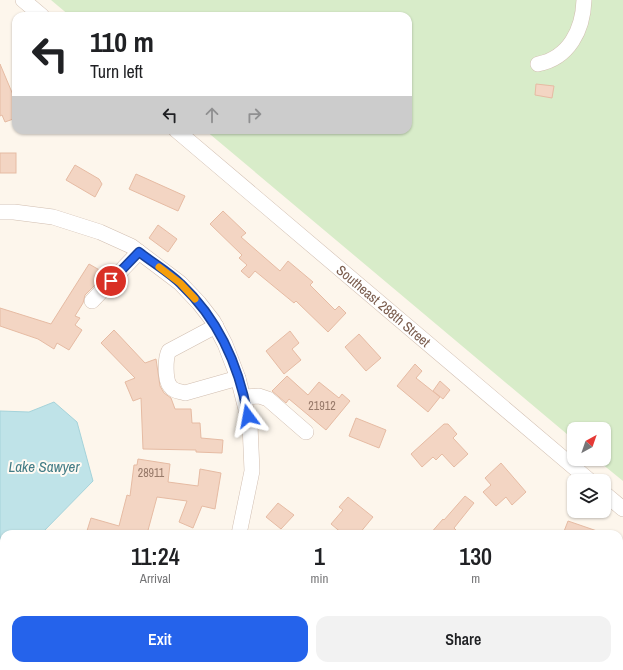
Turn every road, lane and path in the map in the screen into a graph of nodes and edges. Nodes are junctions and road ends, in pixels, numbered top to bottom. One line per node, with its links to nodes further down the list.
1 (23, 0): 3 (street)
2 (584, 0): 4 (street)
3 (37, 12)
4 (538, 64)
5 (181, 134): 13 (street, Southeast 288th Street)
6 (0, 212): 7 (street)
7 (135, 249): 8 (street); 9 (street)
8 (92, 301)
9 (216, 326): 10 (street); 10 (street)
10 (238, 378): 11 (street)
11 (244, 397): 12 (street); 16 (street)
12 (306, 432)
13 (582, 474)
14 (611, 499): 15 (street)
15 (623, 509)
16 (240, 530)

